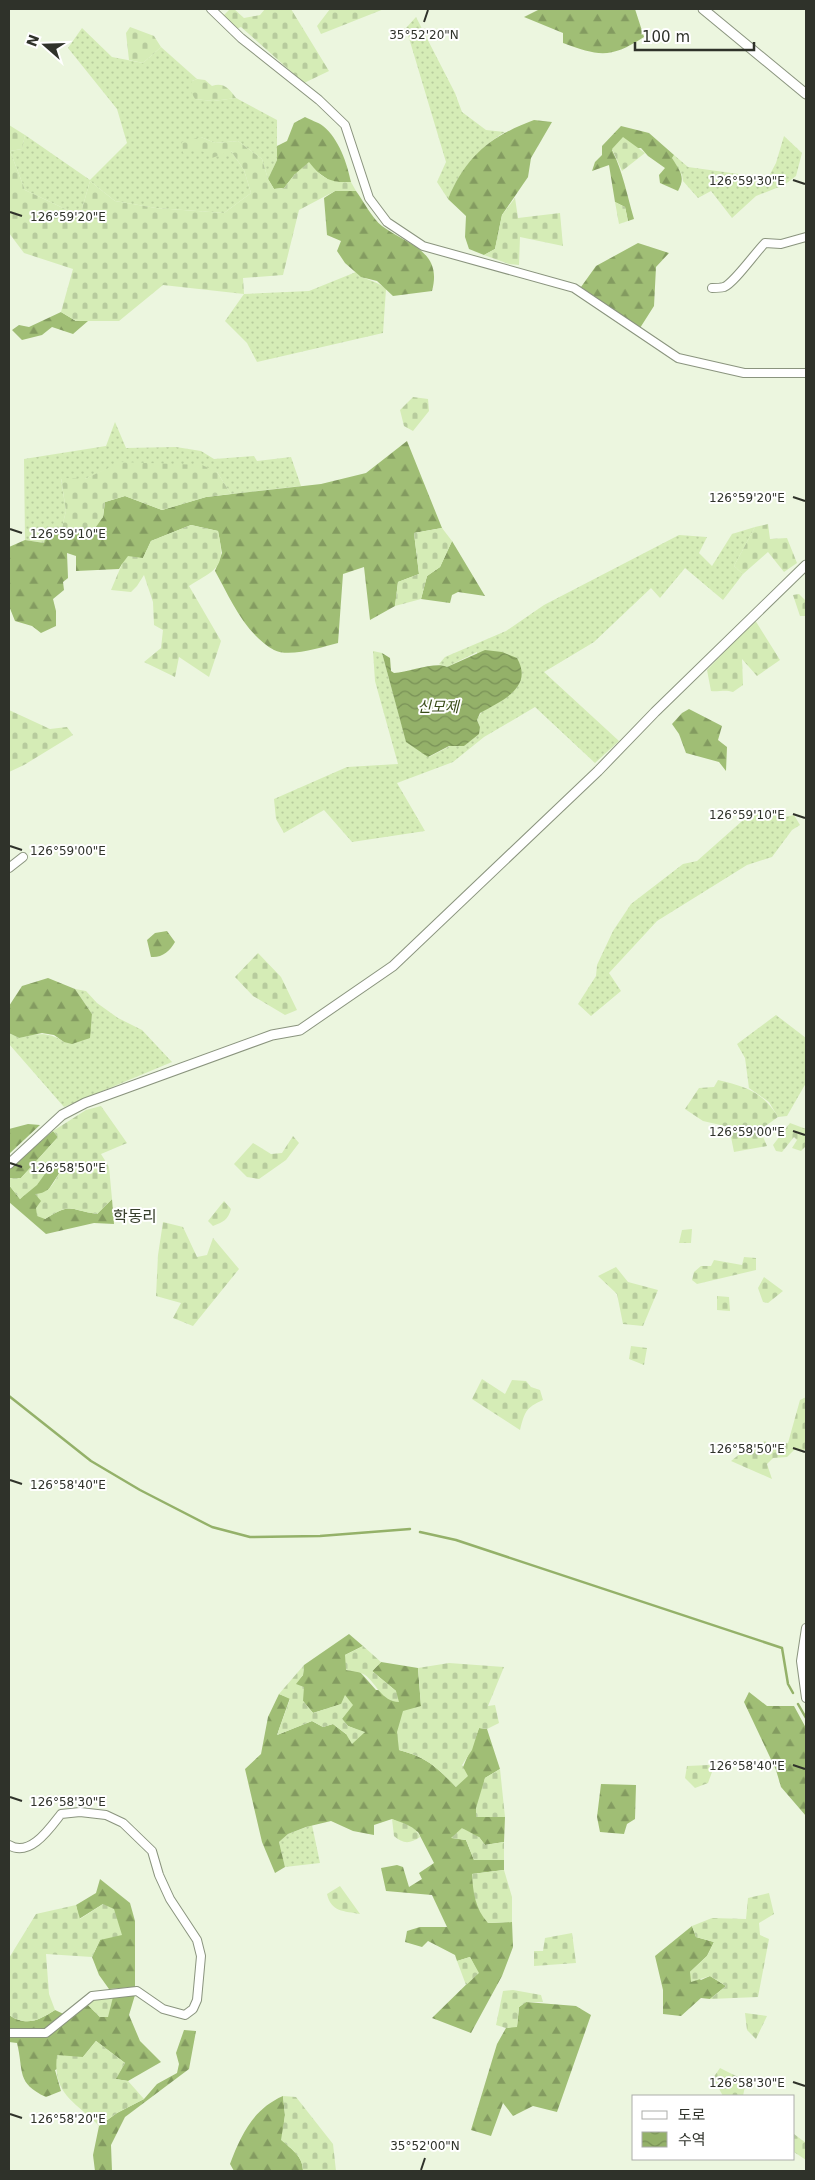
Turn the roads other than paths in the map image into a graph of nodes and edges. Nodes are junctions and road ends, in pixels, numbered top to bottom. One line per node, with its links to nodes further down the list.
1 (211, 9): 6 (street)
2 (703, 9): 3 (street)
3 (806, 94)
4 (806, 237): 5 (street)
5 (712, 288)
6 (806, 373)
7 (806, 565): 10 (street)
8 (23, 857): 9 (street)
9 (9, 868)
10 (9, 1164)
11 (806, 1628): 12 (street)
12 (806, 1698)
13 (9, 1845): 14 (street)
14 (9, 2033)

